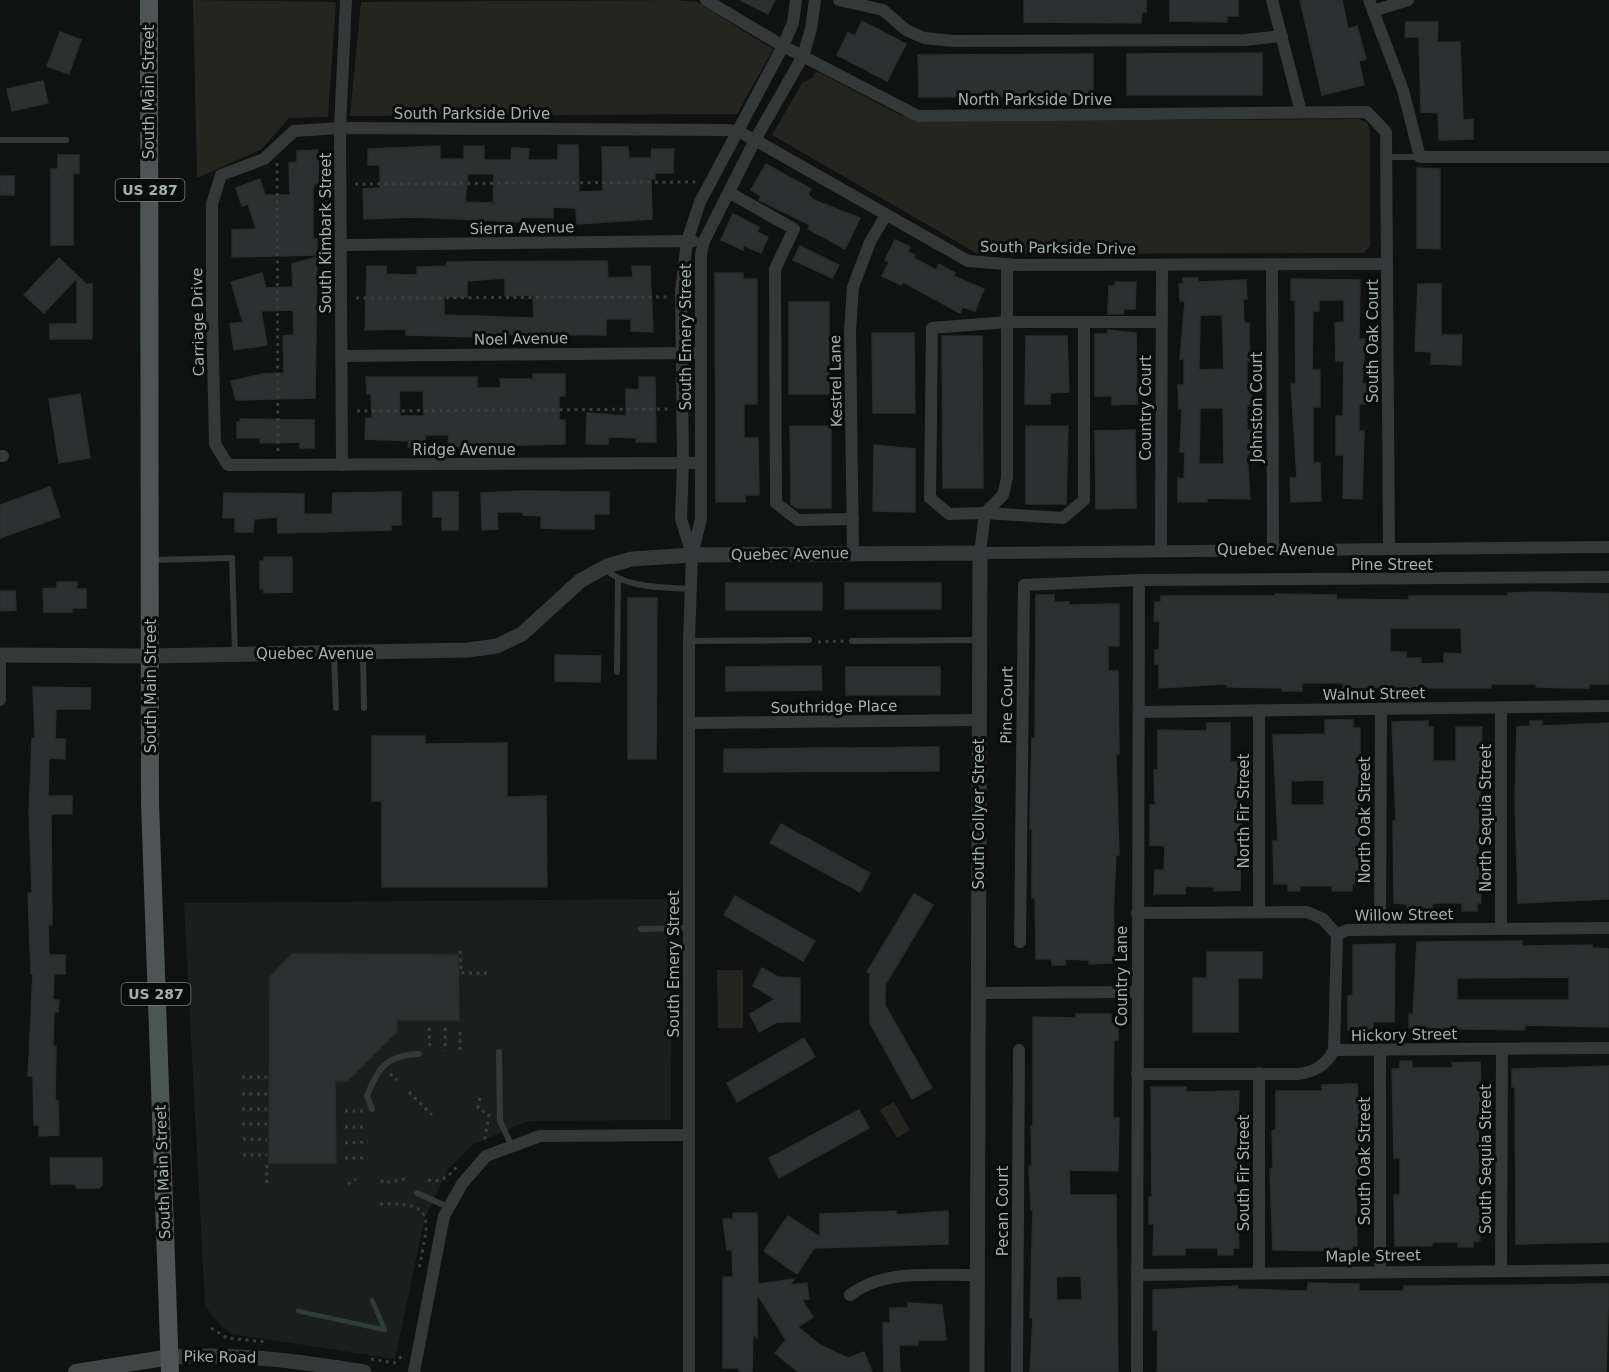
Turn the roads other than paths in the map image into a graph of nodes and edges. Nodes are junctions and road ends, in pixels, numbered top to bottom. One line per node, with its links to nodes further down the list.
1 (149, 0): 53 (main road, South Main Street / US 287)
2 (346, 0): 15 (street, South Kimbark Street)
3 (706, 0): 12 (street, North Parkside Drive)
4 (796, 0): 12 (street, South Emery Street)
5 (815, 0): 13 (street, South Emery Street)
6 (839, 0): 9 (street)
7 (1272, 0): 11 (street)
8 (1408, 0): 10 (street)
9 (884, 5): 11 (street)
10 (1371, 6): 22 (street)
11 (1282, 36): 14 (street)
12 (783, 46): 13 (street, North Parkside Drive); 16 (street, South Emery Street)
13 (803, 56): 14 (street, North Parkside Drive); 20 (street, South Emery Street)
14 (1301, 112): 17 (street, North Parkside Drive)
15 (340, 128): 16 (street, South Parkside Drive); 24 (street, South Parkside Drive); 29 (street, South Kimbark Street)
16 (737, 131): 20 (street, South Parkside Drive); 27 (street, South Emery Street)
17 (1386, 132): 21 (street, South Oak Court)
18 (0, 140): 19 (lane)
19 (66, 140)
20 (757, 142): 25 (street, South Emery Street); 26 (street, South Parkside Drive)
21 (1386, 157): 22 (lane); 32 (street, South Oak Court)
22 (1420, 157): 23 (street)
23 (1609, 157)
24 (221, 175): 42 (street, Carriage Drive)
25 (730, 193): 28 (street, South Emery Street); 45 (street)
26 (886, 215): 30 (street, South Parkside Drive); 45 (street, Kestrel Lane)
27 (687, 241): 28 (street, Sierra Avenue); 29 (street, Sierra Avenue); 38 (street, South Emery Street)
28 (704, 241): 37 (street, South Emery Street)
29 (342, 245): 39 (street, South Kimbark Street)
30 (1007, 264): 33 (street, South Parkside Drive); 34 (street)
31 (1272, 264): 32 (street, South Parkside Drive); 33 (street, South Parkside Drive); 48 (street, Johnston Court)
32 (1387, 264): 47 (street, South Oak Court)
33 (1162, 265): 35 (street, Country Court)
34 (1007, 322): 36 (street); 44 (street); 44 (street)
35 (1161, 322): 36 (street); 49 (street, Country Court)
36 (1084, 323): 44 (street)
37 (700, 353): 38 (street, Noel Avenue); 41 (street, South Emery Street)
38 (683, 354): 39 (street, Noel Avenue); 40 (street, South Emery Street)
39 (342, 356): 43 (street, South Kimbark Street)
40 (683, 463): 41 (street, Ridge Avenue); 43 (street, Ridge Avenue); 52 (street, South Emery Street)
41 (701, 463): 52 (street, South Emery Street)
42 (228, 465): 43 (street, Ridge Avenue)
43 (342, 465)
44 (985, 513): 50 (street, South Collyer Street)
45 (853, 519): 51 (street, Kestrel Lane)
46 (1609, 547): 47 (street, Quebec Avenue)
47 (1389, 549): 48 (street, Quebec Avenue)
48 (1273, 550): 49 (street, Quebec Avenue)
49 (1161, 551): 50 (street, Quebec Avenue)
50 (980, 553): 51 (street, Quebec Avenue); 59 (street, South Collyer Street)
51 (853, 554): 52 (street, Quebec Avenue)
52 (692, 555): 54 (street, Quebec Avenue); 58 (street, South Emery Street)
53 (151, 560): 64 (lane); 67 (main road, South Main Street / US 287)
54 (604, 568): 56 (lane); 63 (street, Quebec Avenue)
55 (1609, 577): 57 (street, Pine Street)
56 (618, 579): 58 (lane); 68 (lane)
57 (1139, 580): 76 (street, Country Lane); 87 (street, Pine Court)
58 (691, 589): 60 (street, South Emery Street)
59 (980, 640): 62 (lane); 77 (street, South Collyer Street)
60 (689, 641): 61 (lane); 78 (street, South Emery Street)
61 (812, 641)
62 (849, 641)
63 (363, 653): 65 (street, Quebec Avenue); 72 (lane)
64 (235, 654): 65 (street, Quebec Avenue); 67 (street, Quebec Avenue)
65 (334, 654): 71 (lane)
66 (0, 655): 67 (street, Quebec Avenue); 69 (street)
67 (151, 656): 111 (main road, South Main Street / US 287)
68 (617, 672)
69 (0, 700)
70 (1609, 706): 73 (street, Walnut Street)
71 (336, 708)
72 (364, 708)
73 (1501, 708): 74 (street, Walnut Street); 84 (street, North Sequia Street)
74 (1381, 709): 75 (street, Walnut Street); 85 (street, North Oak Street)
75 (1259, 710): 76 (street, Walnut Street); 79 (street, North Fir Street)
76 (1139, 712): 80 (street, Country Lane)
77 (980, 720): 78 (street, Southridge Place); 89 (street, South Collyer Street)
78 (689, 723): 81 (street, South Emery Street)
79 (1259, 912): 80 (street, Willow Street); 86 (street, Willow Street)
80 (1137, 913): 88 (street, Country Lane)
81 (689, 928): 83 (lane); 100 (street, South Emery Street)
82 (1609, 928): 84 (street, Willow Street)
83 (641, 929)
84 (1501, 929): 85 (street, Willow Street)
85 (1380, 930): 86 (street, Willow Street)
86 (1337, 935): 93 (street)
87 (1020, 942)
88 (1137, 992): 89 (street); 98 (street, Country Lane)
89 (979, 993): 108 (street, South Collyer Street)
90 (1609, 1048): 91 (street, Hickory Street)
91 (1502, 1049): 94 (street, Hickory Street); 104 (street, South Sequia Street)
92 (1019, 1050): 117 (street, Pecan Court)
93 (1334, 1050): 94 (street, Hickory Street); 97 (street, Hickory Street)
94 (1380, 1050): 106 (street, South Oak Street)
95 (499, 1052): 101 (lane)
96 (419, 1054): 99 (lane)
97 (1259, 1073): 98 (street, Hickory Street); 107 (street, South Fir Street)
98 (1137, 1074): 109 (street, Country Lane)
99 (372, 1110)
100 (689, 1135): 101 (street); 115 (street, South Emery Street)
101 (512, 1146): 103 (street)
102 (417, 1193): 103 (lane)
103 (449, 1208): 114 (street)
104 (1501, 1270): 105 (street, Maple Street); 106 (street, Maple Street)
105 (1609, 1270)
106 (1380, 1271): 107 (street, Maple Street)
107 (1259, 1273): 109 (street, Maple Street)
108 (978, 1275): 110 (street); 116 (street, South Collyer Street)
109 (1137, 1275): 118 (street, Country Lane)
110 (850, 1295)
111 (170, 1364): 112 (street, Pike Road); 113 (main road, Pike Road)
112 (363, 1365)
113 (76, 1372)
114 (414, 1372)
115 (689, 1372)
116 (977, 1372)
117 (1017, 1372)
118 (1137, 1372)

